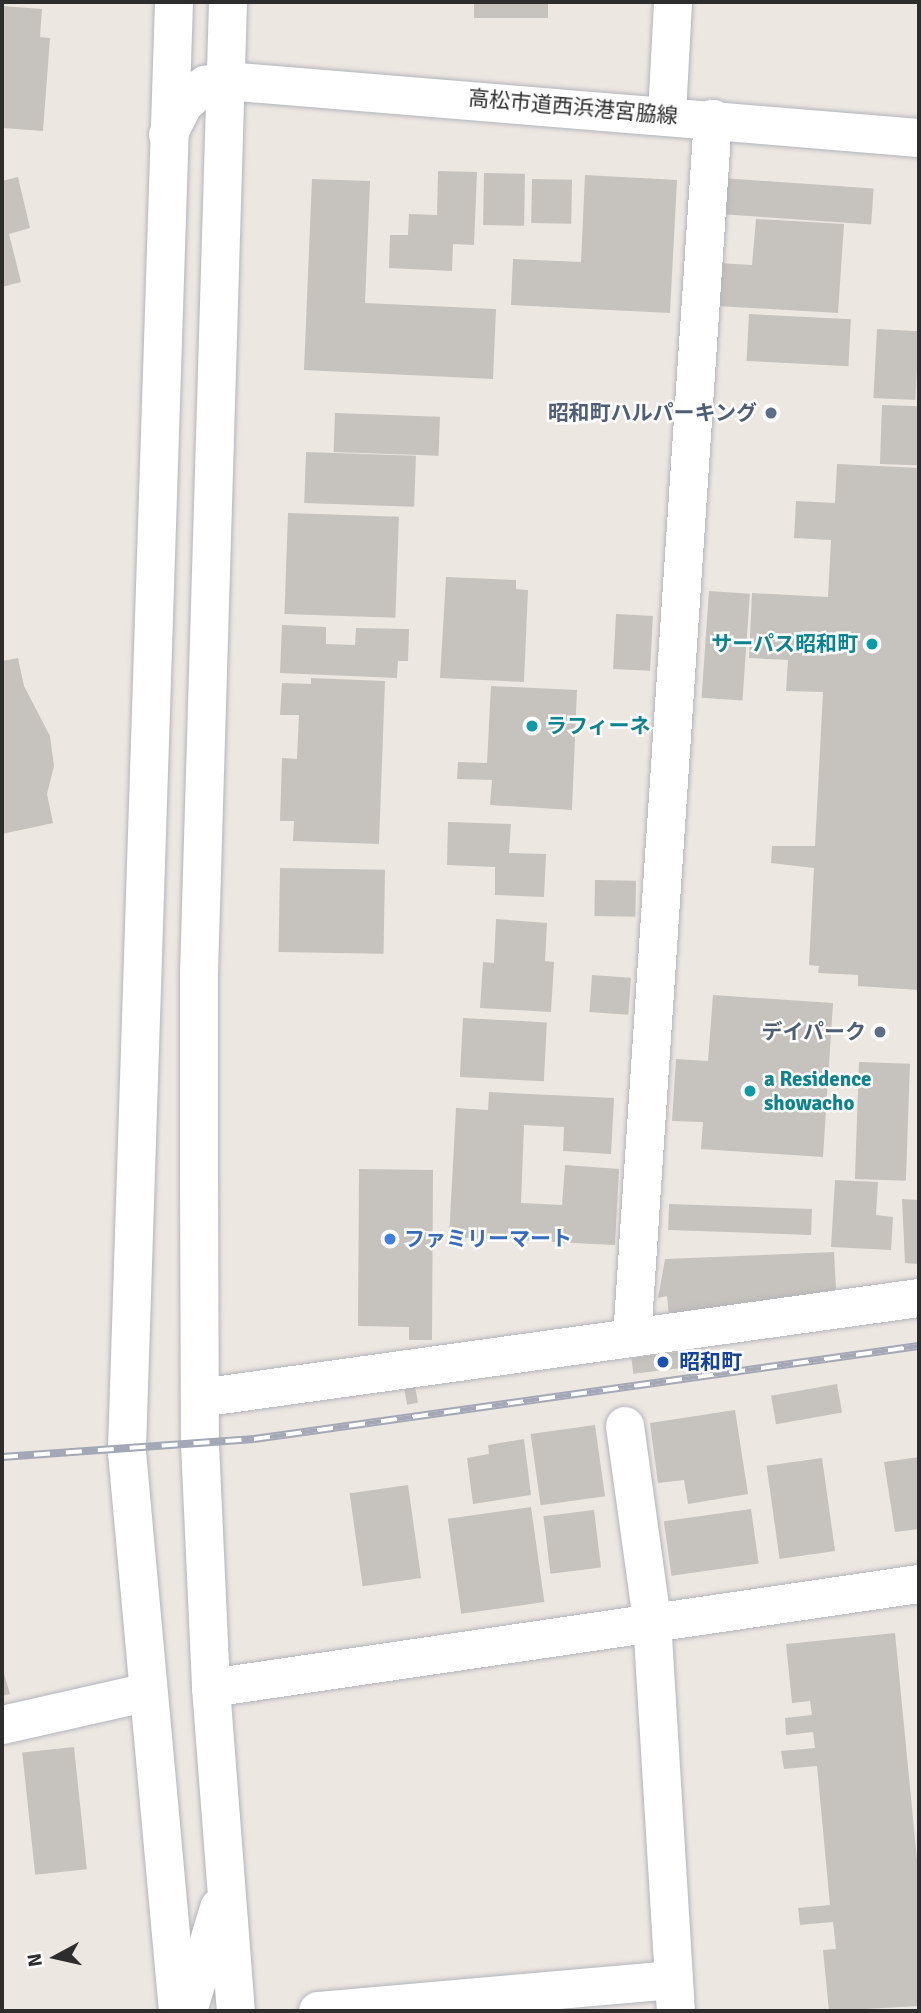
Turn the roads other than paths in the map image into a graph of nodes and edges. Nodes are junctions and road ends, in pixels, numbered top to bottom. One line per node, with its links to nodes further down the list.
1 (228, 2): 4 (street)
2 (673, 2): 5 (street)
3 (173, 14): 4 (street); 8 (street)
4 (226, 81): 5 (street, 高松市道西浜港宮脇線); 8 (street); 11 (street)
5 (667, 114): 6 (street, 高松市道西浜港宮脇線)
6 (713, 119): 7 (street, 高松市道西浜港宮脇線); 10 (street)
7 (919, 138)
8 (166, 140): 16 (street)
9 (919, 1298): 10 (street)
10 (632, 1338): 11 (street)
11 (200, 1398): 15 (street)
12 (625, 1426): 14 (street)
13 (919, 1584): 14 (street)
14 (652, 1620): 15 (street); 19 (street)
15 (211, 1688): 18 (street)
16 (148, 1692): 17 (street); 20 (street)
17 (2, 1725)
18 (226, 1879): 21 (street); 22 (street)
19 (675, 1996): 23 (street)
20 (178, 2011)
21 (188, 2011)
22 (236, 2011)
23 (318, 2011)

